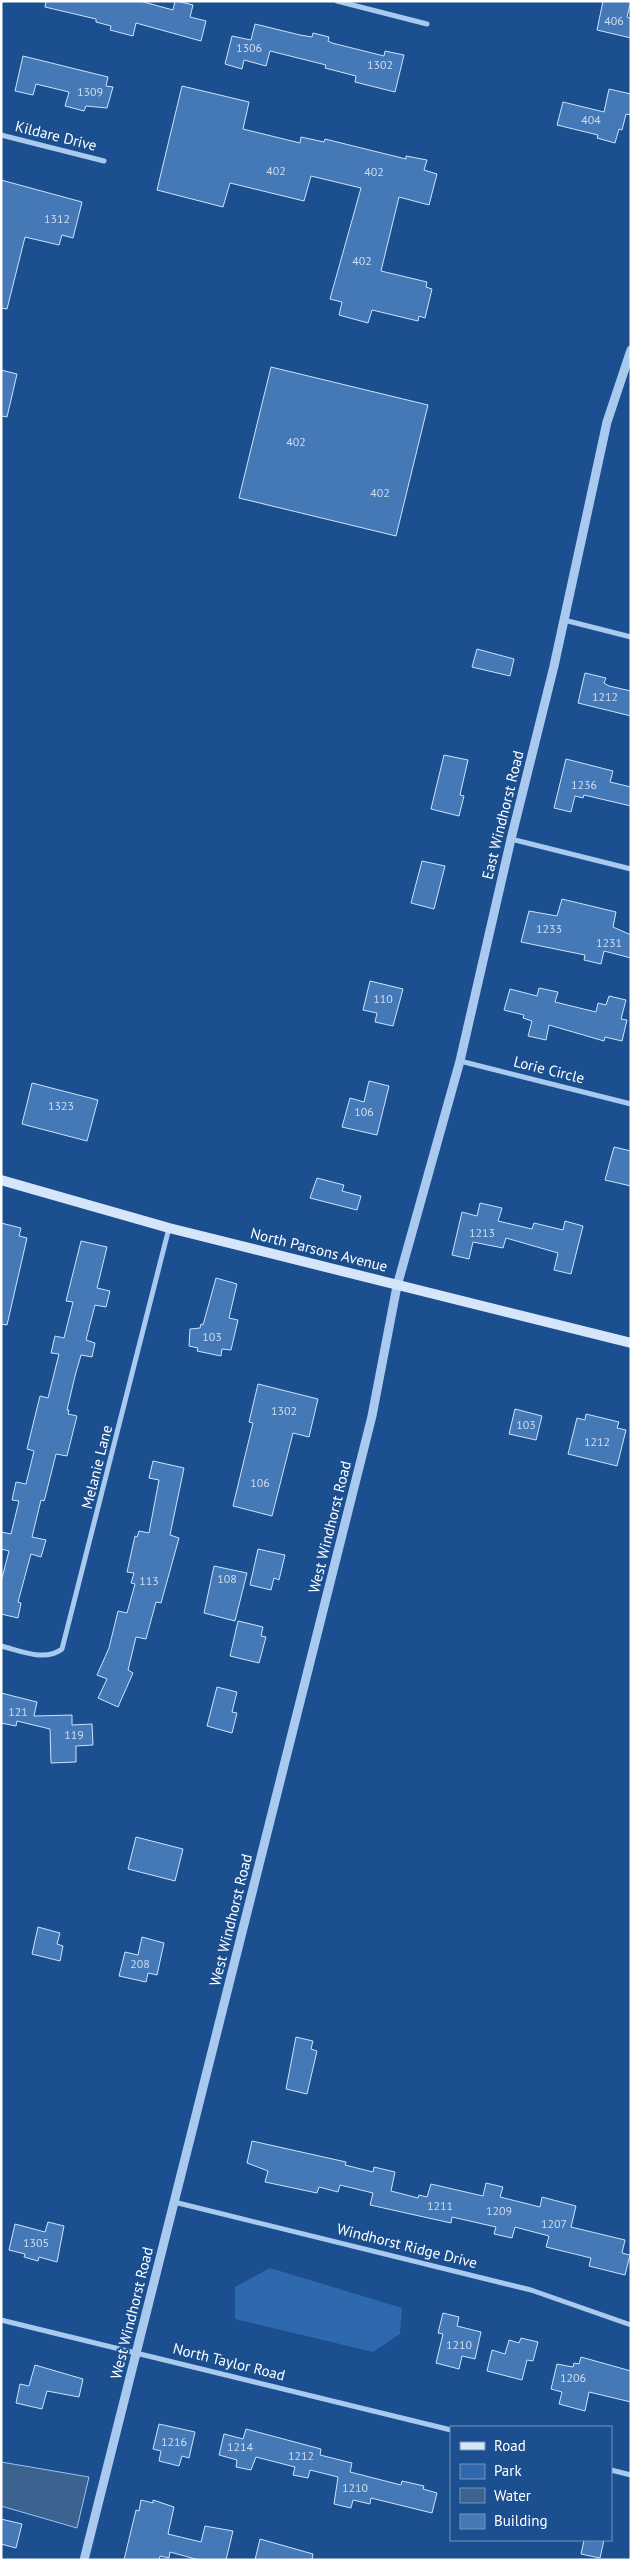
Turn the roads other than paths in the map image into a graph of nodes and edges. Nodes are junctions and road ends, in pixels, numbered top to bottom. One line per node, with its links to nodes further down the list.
1 (337, 1): 2 (street)
2 (427, 24)
3 (1, 135): 4 (street, Kildare Drive)
4 (104, 161)
5 (631, 350): 6 (street, East Windhorst Road)
6 (564, 620): 7 (street); 8 (street, East Windhorst Road)
7 (631, 637)
8 (511, 839): 9 (street); 10 (street, East Windhorst Road)
9 (631, 869)
10 (460, 1061): 11 (street, Lorie Circle); 14 (street, East Windhorst Road)
11 (631, 1104)
12 (1, 1180): 13 (main road, North Parsons Avenue)
13 (169, 1228): 14 (main road, North Parsons Avenue); 16 (street, Melanie Lane)
14 (397, 1286): 15 (main road, North Parsons Avenue); 17 (street, West Windhorst Road)
15 (631, 1344)
16 (1, 1646)
17 (174, 2202): 19 (street, Windhorst Ridge Drive); 20 (street, West Windhorst Road)
18 (1, 2320): 20 (street, North Taylor Road)
19 (631, 2325)
20 (136, 2352): 21 (street, North Taylor Road); 24 (street, West Windhorst Road)
21 (450, 2430)
22 (612, 2470): 23 (street)
23 (631, 2475)
24 (84, 2560)

